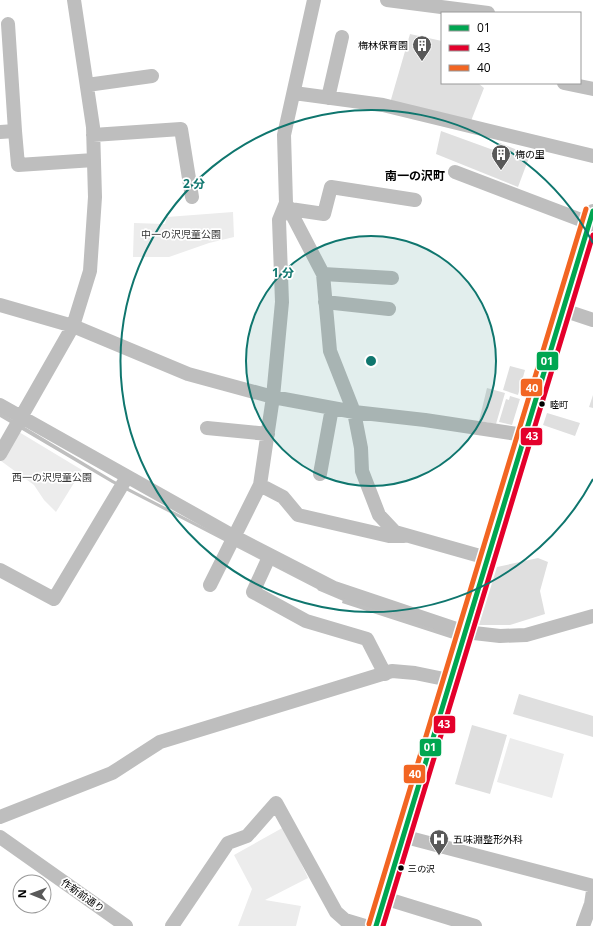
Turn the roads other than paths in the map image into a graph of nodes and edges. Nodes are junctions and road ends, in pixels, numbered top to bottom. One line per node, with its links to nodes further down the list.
1 (74, 0): 9 (street)
2 (314, 0): 11 (street)
3 (387, 0): 4 (street)
4 (480, 12)
5 (8, 24): 13 (street)
6 (342, 37): 12 (street)
7 (152, 76): 9 (street)
8 (569, 84): 10 (street)
9 (87, 85): 15 (street)
10 (593, 89)
11 (294, 93): 12 (street); 21 (street)
12 (328, 98): 16 (street)
13 (16, 131): 14 (street); 17 (street)
14 (0, 132)
15 (93, 135): 17 (street); 19 (street)
16 (593, 156)
17 (94, 160): 30 (street)
18 (455, 172): 22 (street)
19 (192, 197)
20 (415, 200): 21 (street)
21 (288, 206): 23 (street); 31 (street)
22 (591, 217): 28 (street)
23 (323, 274): 24 (street); 25 (street)
24 (392, 278)
25 (326, 302): 27 (street); 34 (street)
26 (0, 305): 30 (street)
27 (389, 309)
28 (563, 310): 29 (street); 38 (street)
29 (593, 320)
30 (73, 326): 31 (street); 35 (street)
31 (273, 397): 33 (street); 37 (street)
32 (0, 405): 35 (street)
33 (332, 408): 34 (street); 40 (street)
34 (354, 412): 38 (street); 43 (street)
35 (22, 418): 39 (street); 41 (street)
36 (207, 428): 37 (street)
37 (268, 434): 42 (street)
38 (524, 435): 46 (street)
39 (0, 454)
40 (320, 474)
41 (127, 477): 44 (street); 47 (street)
42 (260, 485): 43 (street); 44 (street)
43 (406, 535): 46 (street)
44 (235, 537): 45 (street); 48 (street)
45 (270, 555): 50 (street); 51 (street)
46 (487, 558): 50 (street)
47 (0, 570)
48 (210, 585)
49 (593, 616): 50 (street)
50 (465, 632): 52 (street)
51 (385, 674): 52 (street); 53 (street)
52 (449, 680): 54 (street)
53 (0, 817)
54 (402, 836): 56 (street); 57 (street)
55 (0, 837): 59 (street, 作新前通り)
56 (593, 886)
57 (384, 898): 62 (street); 63 (street)
58 (592, 900): 64 (street)
59 (126, 926)
60 (172, 926): 61 (street)
61 (365, 926)
62 (376, 926)
63 (475, 926)
64 (583, 926)

